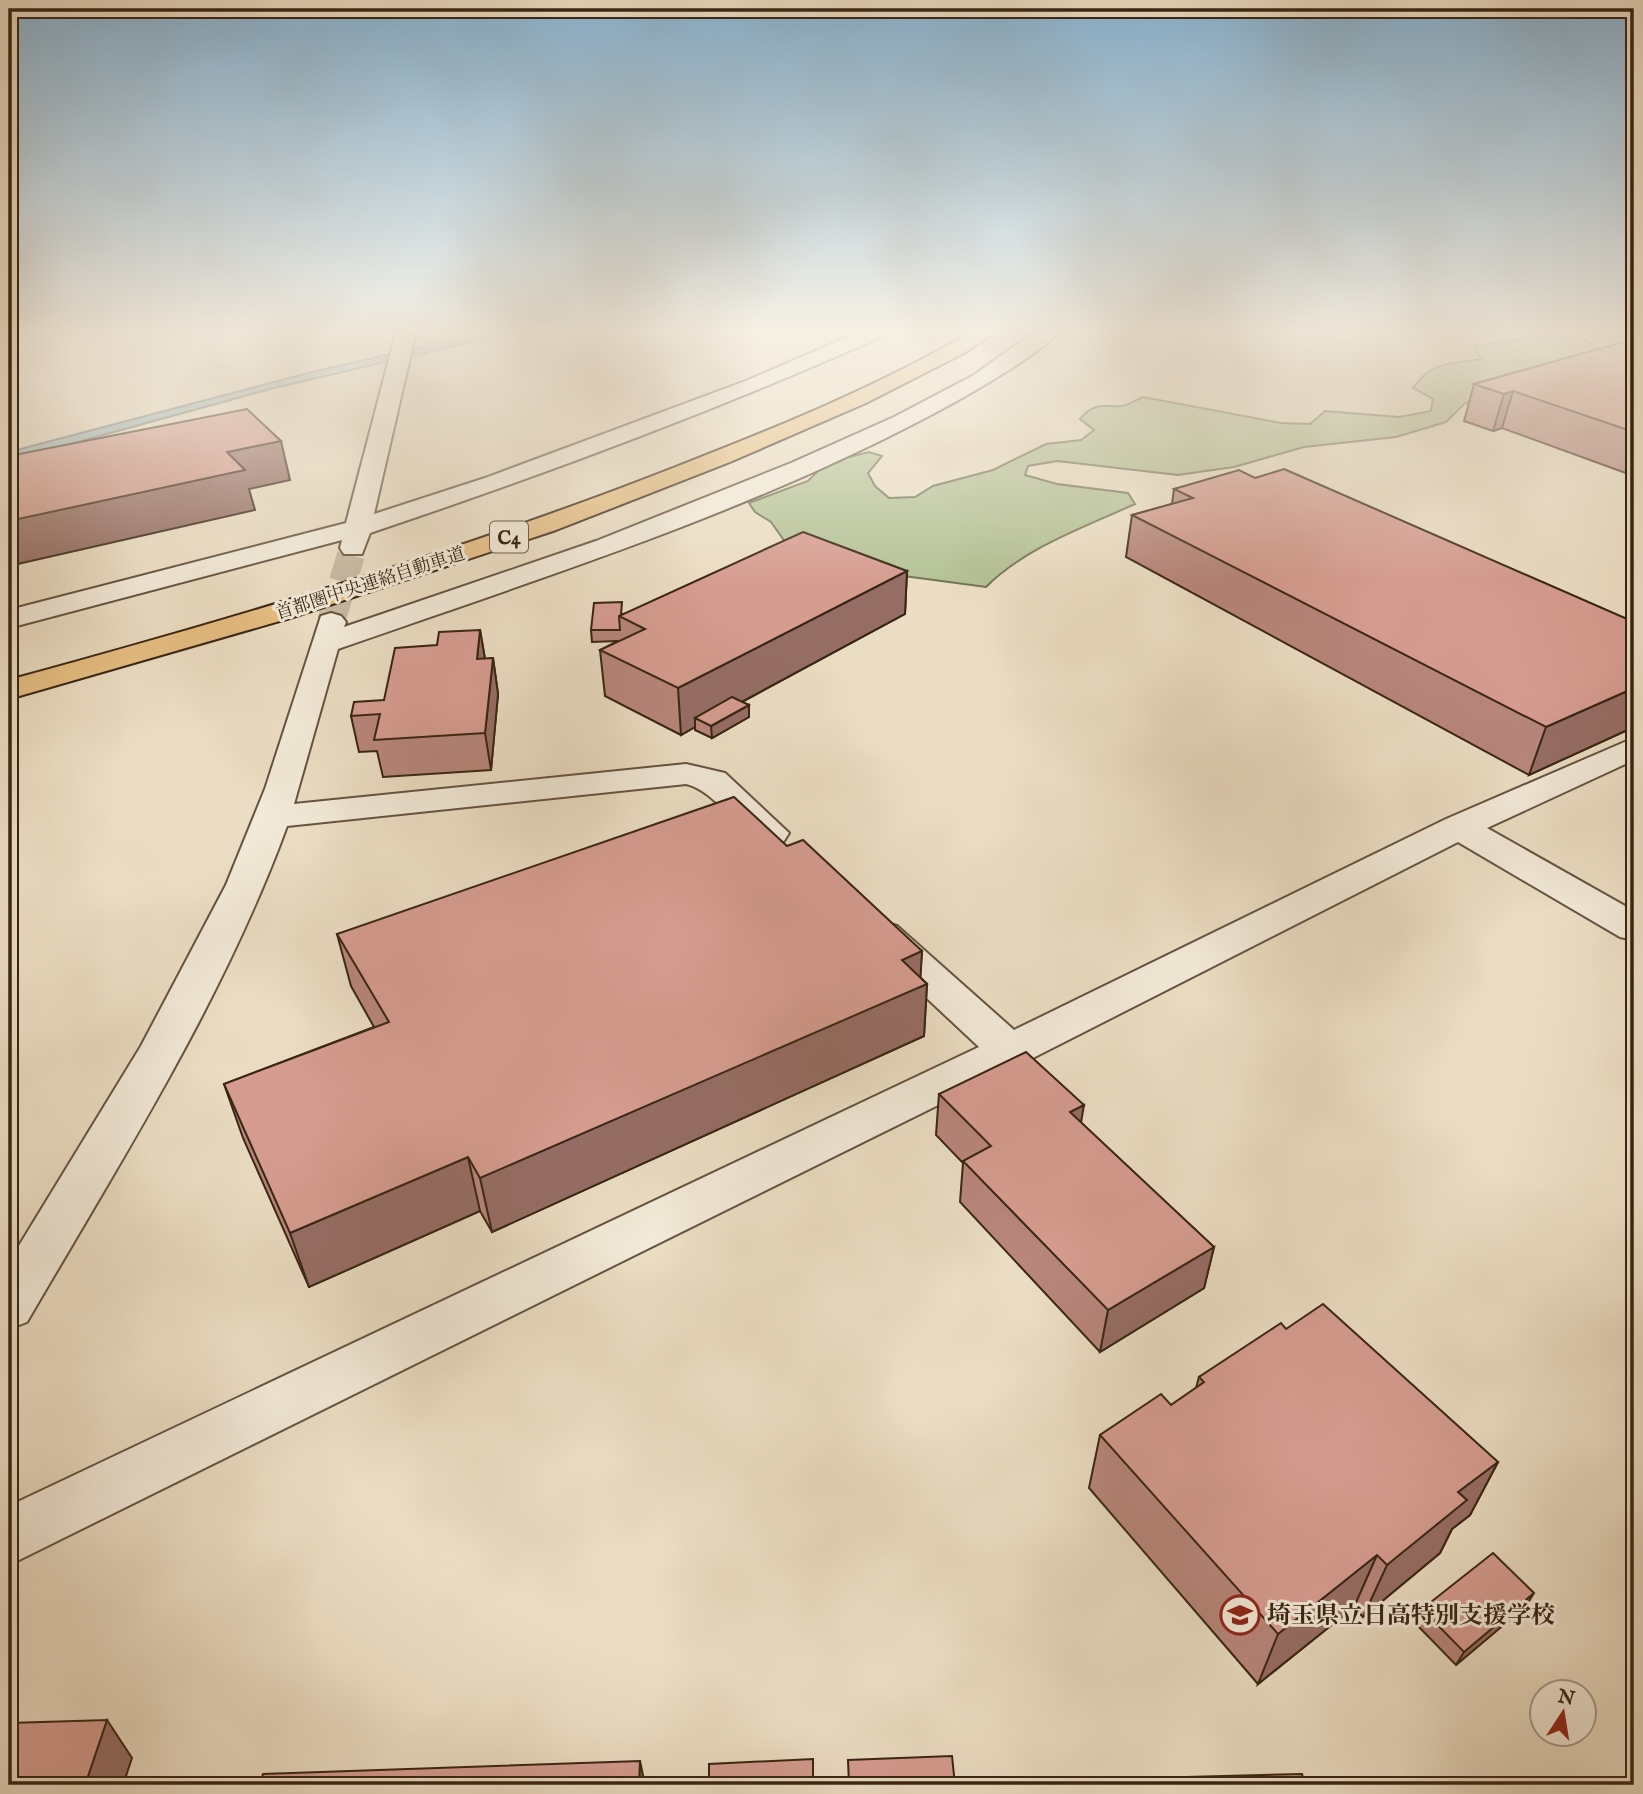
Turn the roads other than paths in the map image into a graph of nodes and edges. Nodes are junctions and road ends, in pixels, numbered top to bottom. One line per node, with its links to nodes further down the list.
1 (386, 414): 6 (street)
2 (679, 414): 6 (street)
3 (779, 414): 8 (highway, 首都圏中央連絡自動車道 / C4)
4 (824, 414): 9 (highway, 首都圏中央連絡自動車道 / C4)
5 (917, 414): 11 (street)
6 (355, 538): 7 (street)
7 (9, 619)
8 (9, 667)
9 (9, 691)
10 (1634, 748): 12 (street)
11 (272, 817): 13 (street); 17 (street)
12 (1459, 827): 15 (street); 16 (street)
13 (795, 855)
14 (856, 911): 16 (street)
15 (1634, 928)
16 (1010, 1052): 18 (street)
17 (9, 1307)
18 (9, 1536)

